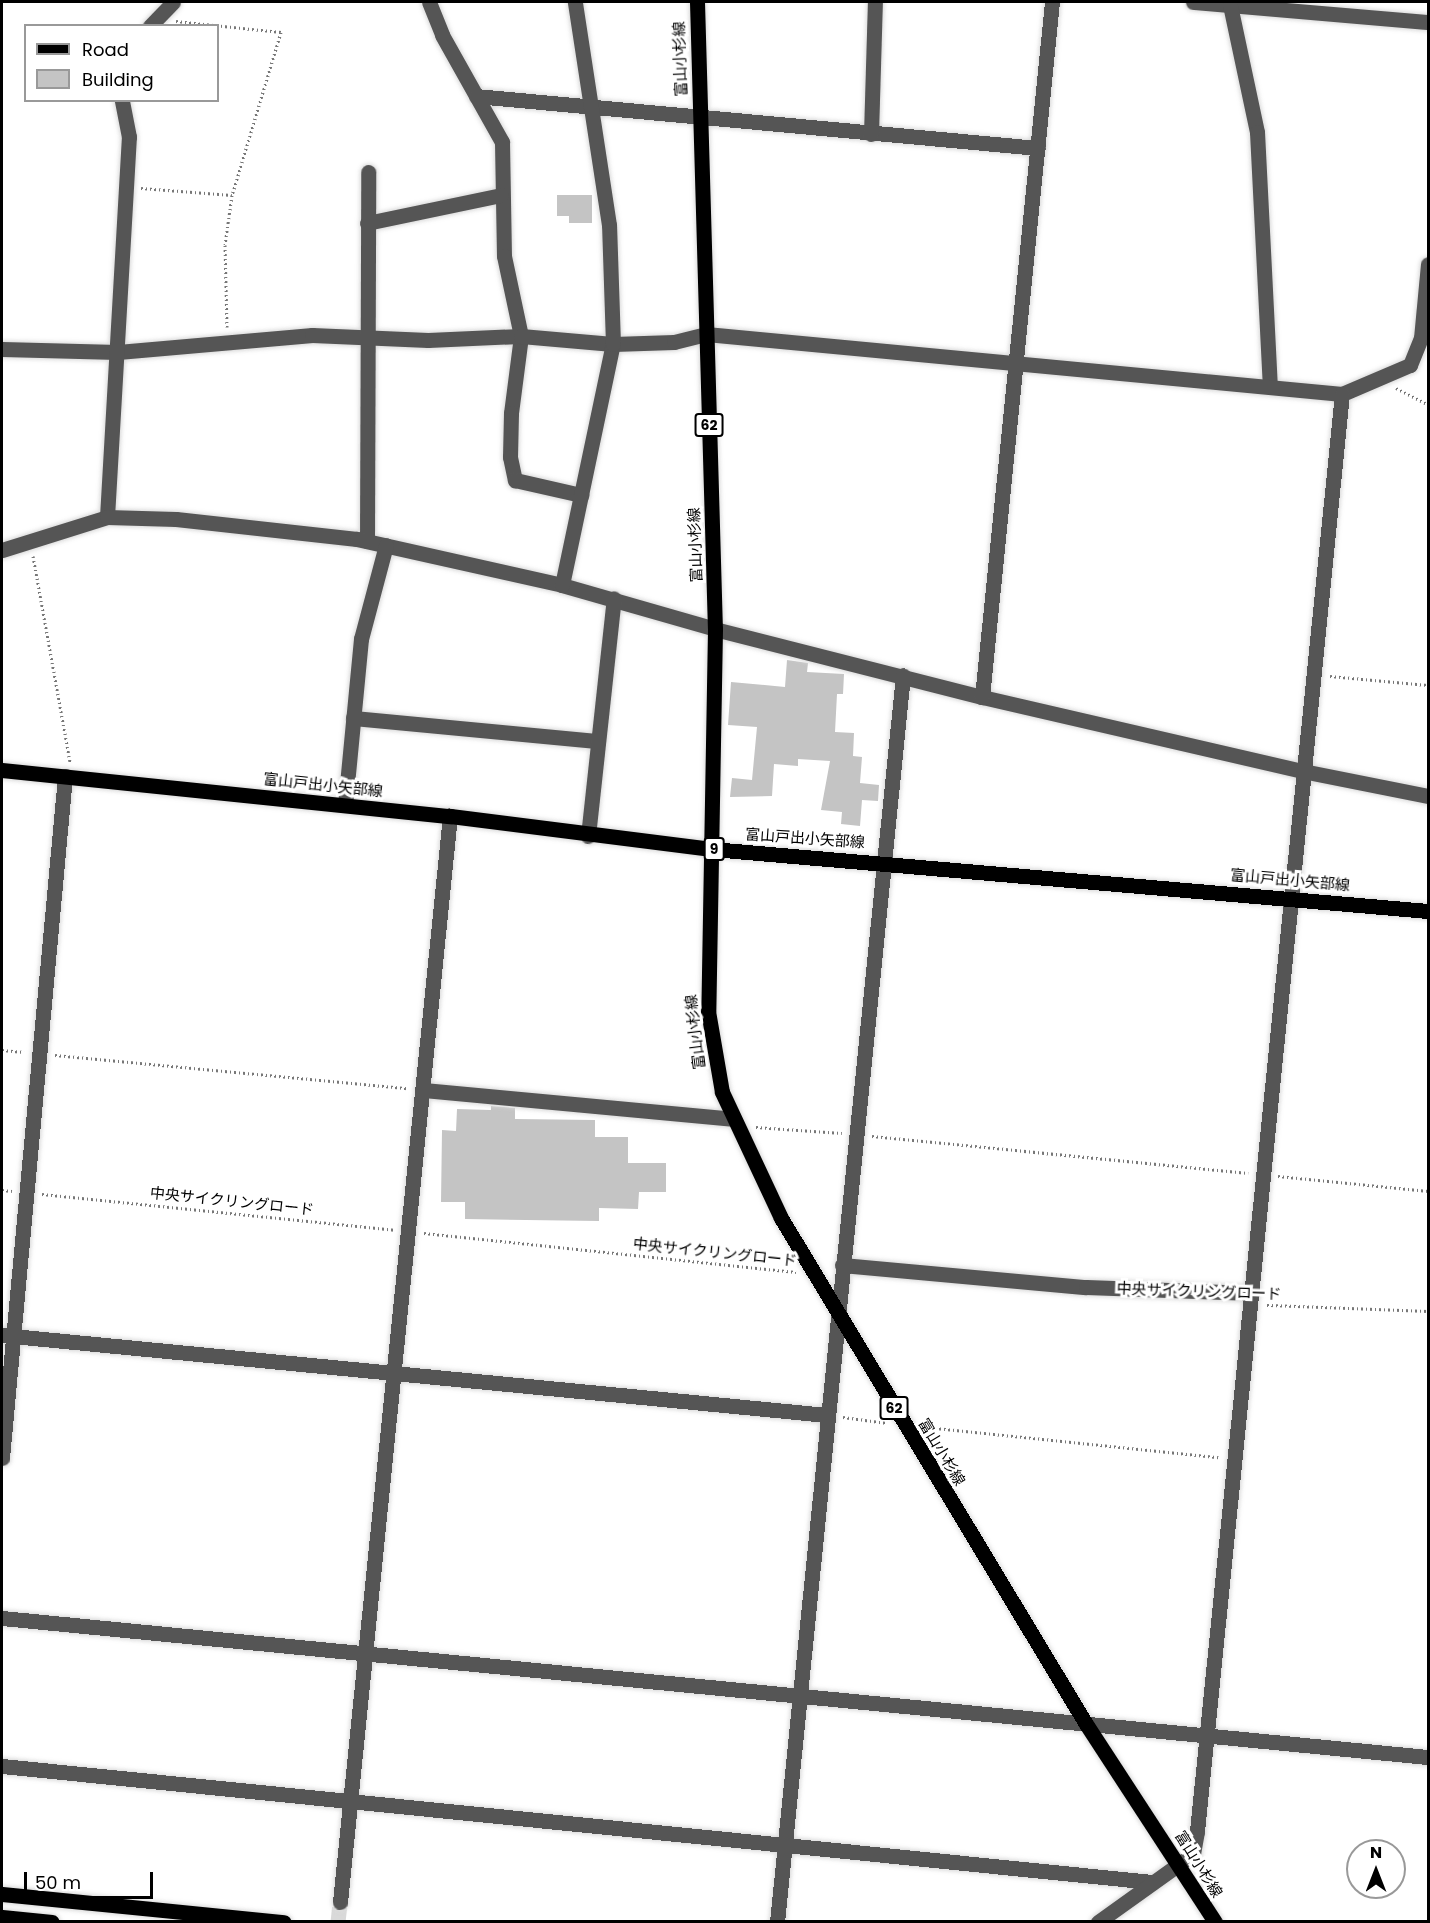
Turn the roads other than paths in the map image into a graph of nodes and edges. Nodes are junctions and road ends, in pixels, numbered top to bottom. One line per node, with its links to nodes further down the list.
1 (173, 2): 9 (street)
2 (429, 2): 11 (street)
3 (574, 2): 13 (street)
4 (697, 2): 14 (main road, 富山小杉線 / 62)
5 (875, 2): 15 (street)
6 (1052, 2): 16 (street)
7 (1193, 2): 8 (street)
8 (1230, 5): 10 (street); 28 (street)
9 (153, 22)
10 (1428, 22)
11 (476, 96): 13 (street); 18 (street)
12 (122, 102): 26 (street)
13 (589, 109): 14 (street); 24 (street)
14 (700, 118): 15 (street); 21 (main road, 富山小杉線 / 62)
15 (870, 134): 16 (street)
16 (1038, 148): 27 (street)
17 (368, 172): 19 (street)
18 (501, 195): 19 (street); 22 (street)
19 (368, 223): 23 (street)
20 (1428, 264): 29 (street)
21 (706, 334): 24 (street); 27 (street); 37 (main road, 富山小杉線 / 62)
22 (521, 336): 23 (street); 24 (street); 30 (street)
23 (366, 338): 26 (street); 32 (street)
24 (613, 344): 30 (street)
25 (2, 349): 26 (street)
26 (118, 352): 31 (street)
27 (1016, 362): 28 (street); 39 (street)
28 (1269, 385): 29 (street)
29 (1342, 394): 43 (street)
30 (581, 495): 35 (street)
31 (106, 517): 32 (street); 34 (street)
32 (362, 540): 33 (street)
33 (386, 545): 35 (street); 40 (street)
34 (2, 550)
35 (562, 585): 36 (street)
36 (614, 598): 37 (street); 41 (street)
37 (715, 629): 38 (street); 49 (main road, 富山小杉線 / 62)
38 (903, 675): 39 (street); 50 (street)
39 (982, 697): 43 (street)
40 (353, 718): 41 (street); 46 (street)
41 (597, 741): 48 (street)
42 (2, 770): 44 (main road, 富山戸出小矢部線 / 9)
43 (1303, 771): 45 (street); 51 (street)
44 (69, 777): 46 (main road, 富山戸出小矢部線 / 9); 58 (street)
45 (1428, 796)
46 (345, 805): 47 (main road, 富山戸出小矢部線 / 9)
47 (450, 816): 48 (main road, 富山戸出小矢部線 / 9); 53 (street)
48 (588, 836): 49 (main road, 富山戸出小矢部線 / 9)
49 (712, 849): 50 (main road, 富山戸出小矢部線 / 9); 54 (main road, 富山小杉線 / 62)
50 (884, 862): 51 (main road, 富山戸出小矢部線 / 9); 55 (street)
51 (1293, 898): 52 (main road, 富山戸出小矢部線 / 9); 56 (street)
52 (1428, 911)
53 (423, 1090): 54 (street); 59 (street)
54 (735, 1122): 57 (main road, 富山小杉線 / 62)
55 (842, 1265): 56 (street); 57 (street)
56 (1252, 1299): 66 (street)
57 (837, 1312): 60 (street); 65 (main road, 富山小杉線 / 62)
58 (7, 1336): 59 (street); 61 (street)
59 (394, 1374): 60 (street); 63 (street)
60 (827, 1415): 64 (street)
61 (2, 1458)
62 (2, 1618): 63 (street)
63 (365, 1654): 64 (street); 69 (street)
64 (799, 1696): 65 (street); 70 (street)
65 (1086, 1724): 66 (street); 71 (main road, 富山小杉線 / 62)
66 (1207, 1735): 67 (street); 71 (street)
67 (1428, 1757)
68 (2, 1766): 69 (street)
69 (350, 1802): 70 (street); 74 (street)
70 (784, 1845): 72 (street); 78 (street)
71 (1179, 1863): 72 (street); 80 (main road, 富山小杉線 / 62)
72 (1152, 1882): 79 (street)
73 (2, 1894): 77 (main road)
74 (340, 1902)
75 (2, 1917): 76 (main road)
76 (52, 1922)
77 (284, 1922)
78 (777, 1922)
79 (1098, 1922)
80 (1215, 1922)

